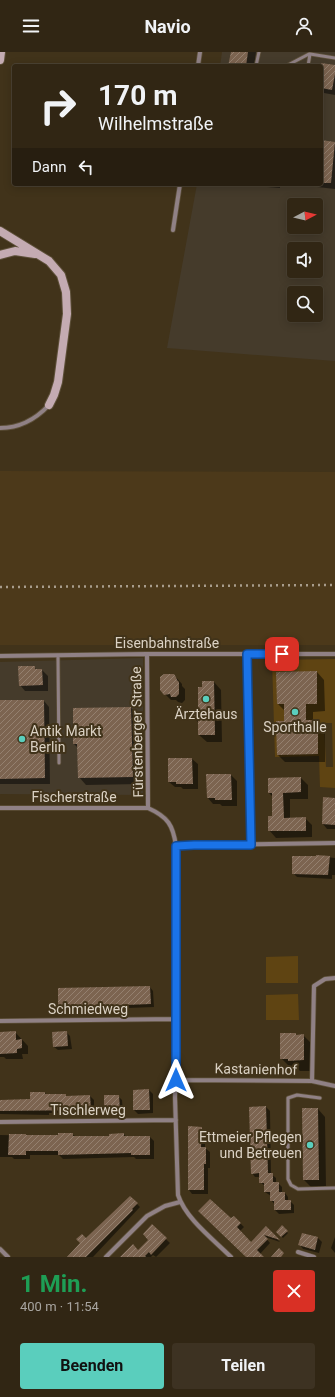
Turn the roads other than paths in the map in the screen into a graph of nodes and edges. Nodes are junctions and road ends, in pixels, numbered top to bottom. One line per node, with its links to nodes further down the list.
1 (1, 52): 6 (main road)
2 (200, 52): 7 (street)
3 (259, 52): 8 (lane)
4 (310, 53): 5 (lane); 9 (lane); 10 (lane)
5 (335, 58)
6 (0, 60)
7 (198, 64)
8 (256, 64)
9 (290, 64)
10 (308, 64)
11 (180, 186): 12 (street)
12 (173, 230)
13 (0, 231): 15 (main road)
14 (0, 255): 15 (main road)
15 (38, 255): 16 (main road)
16 (49, 405): 17 (street)
17 (0, 428)
18 (147, 654): 19 (street, Eisenbahnstraße); 22 (street, Eisenbahnstraße); 25 (street, Fürstenberger Straße)
19 (247, 654): 20 (street, Eisenbahnstraße); 27 (lane)
20 (335, 654)
21 (0, 656): 22 (street, Eisenbahnstraße)
22 (58, 656): 23 (lane)
23 (59, 763)
24 (0, 808): 25 (street, Fischerstraße)
25 (148, 808): 28 (street, Fürstenberger Straße)
26 (335, 843): 27 (street)
27 (251, 845): 28 (street)
28 (176, 846): 30 (street, Fürstenberger Straße)
29 (335, 978): 33 (street, Kastanienhof)
30 (177, 1020): 31 (street, Schmiedweg); 32 (street, Fürstenberger Straße)
31 (0, 1021)
32 (176, 1080): 33 (street, Kastanienhof); 36 (street, Fürstenberger Straße)
33 (312, 1081): 34 (street, Kastanienhof)
34 (335, 1086)
35 (320, 1098): 38 (lane)
36 (176, 1120): 37 (street, Tischlerweg); 39 (street, Fürstenberger Straße)
37 (0, 1122)
38 (335, 1188)
39 (180, 1202): 43 (street); 44 (street)
40 (0, 1249): 42 (street)
41 (298, 1252): 45 (street)
42 (8, 1257)
43 (106, 1257)
44 (231, 1257)
45 (314, 1257)

